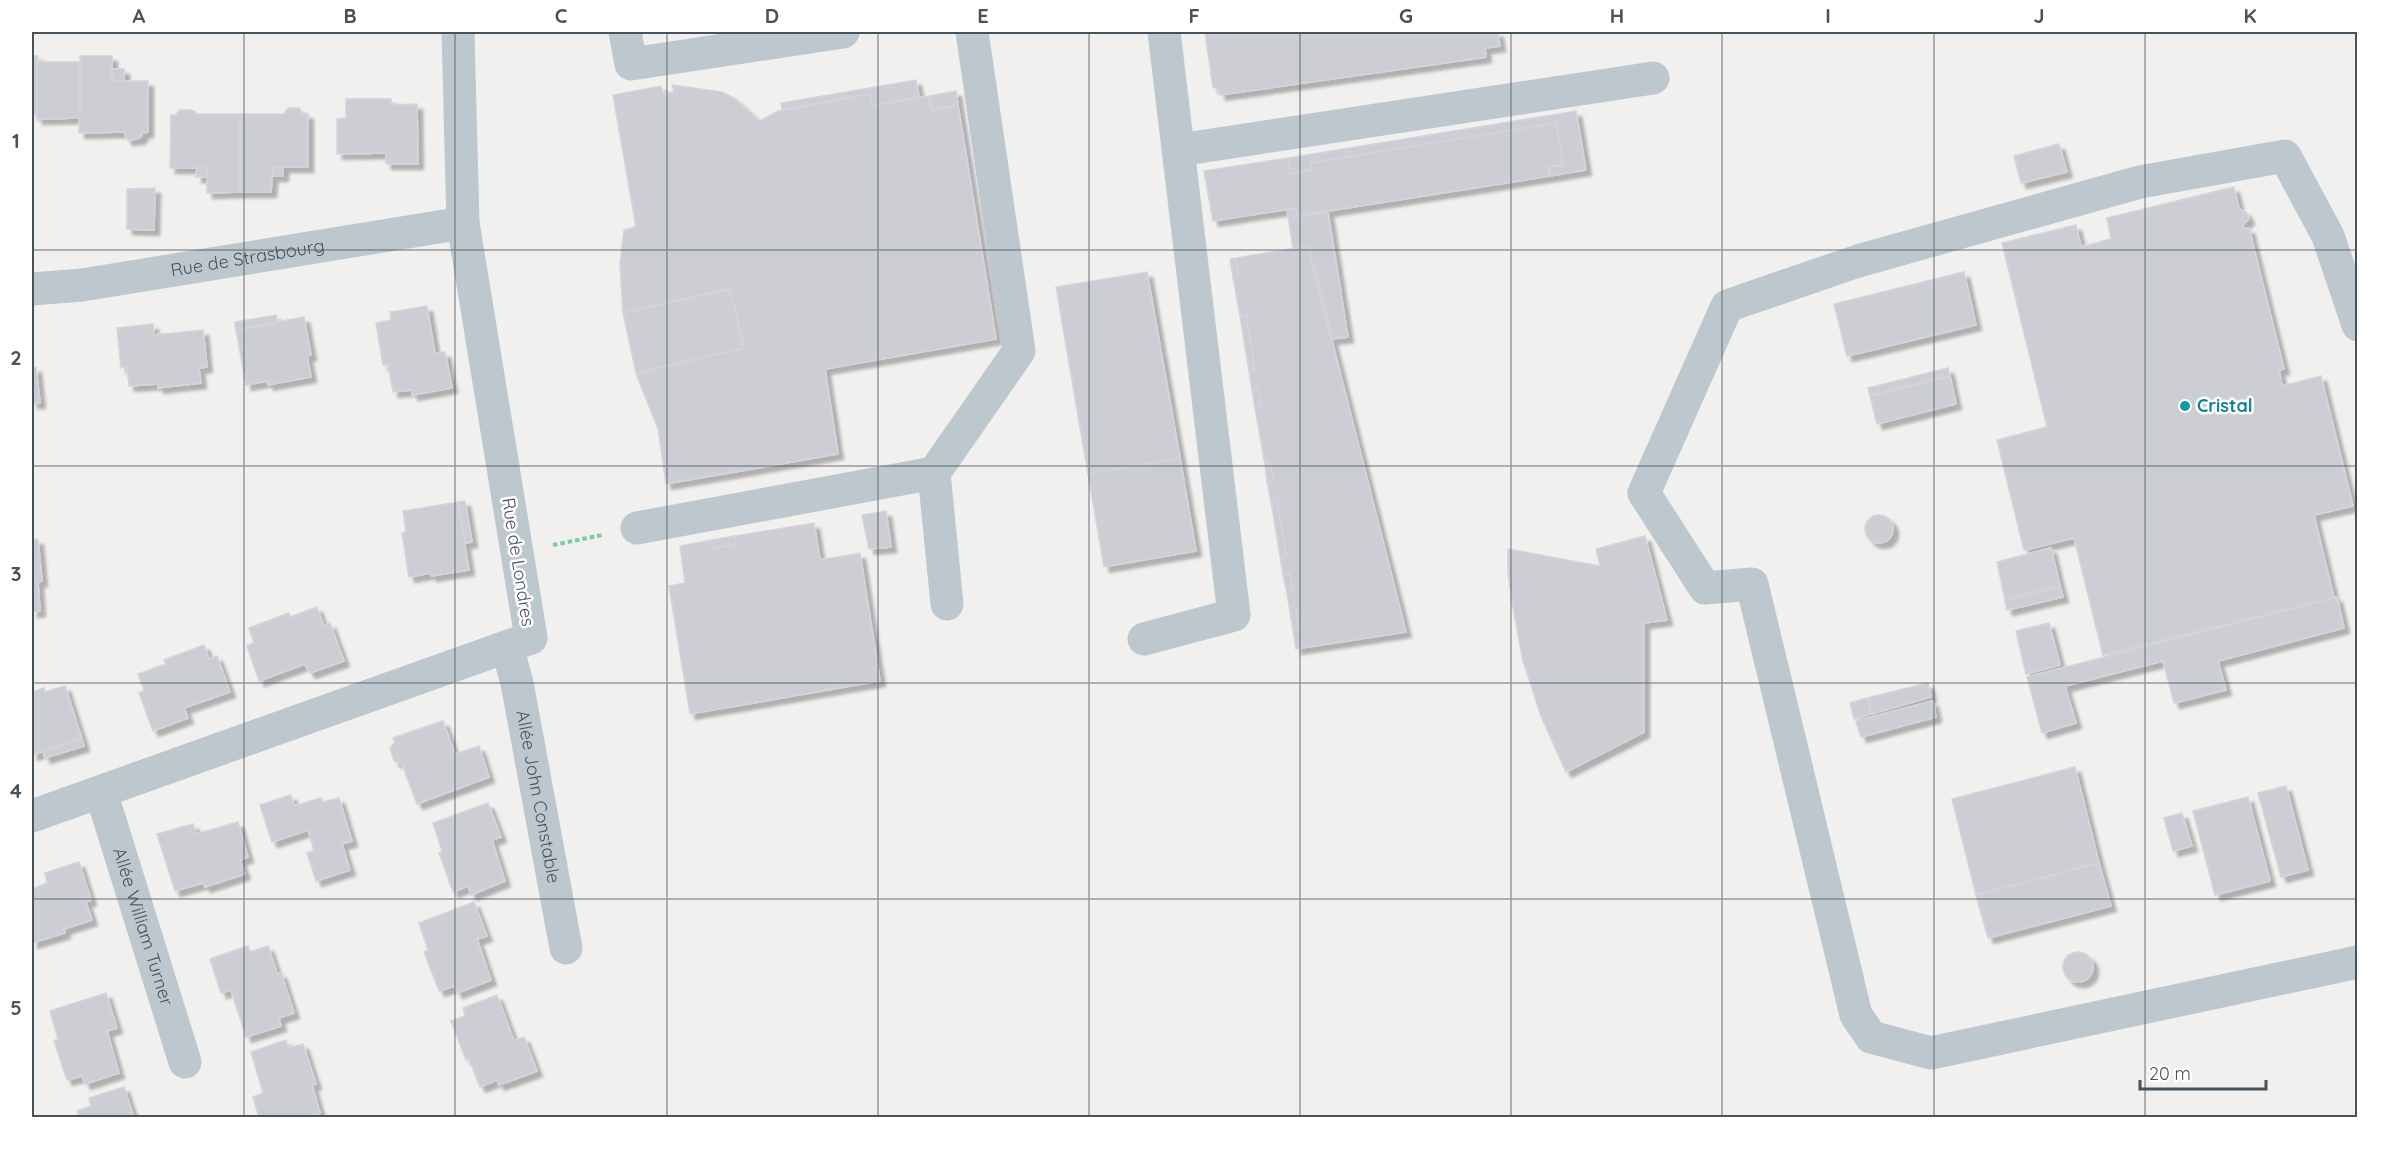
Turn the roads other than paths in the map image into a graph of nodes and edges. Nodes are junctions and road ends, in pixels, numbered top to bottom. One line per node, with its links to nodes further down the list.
1 (458, 32): 9 (street, Rue de Londres)
2 (626, 32): 6 (street)
3 (843, 32): 6 (street)
4 (972, 32): 12 (street)
5 (1164, 32): 8 (street)
6 (791, 36)
7 (1653, 78): 8 (street)
8 (1179, 150): 15 (street)
9 (463, 223): 10 (street, Rue de Strasbourg); 16 (street, Rue de Londres)
10 (32, 290)
11 (2358, 325): 20 (street)
12 (934, 472): 13 (street); 14 (street)
13 (637, 528)
14 (947, 604)
15 (1144, 639)
16 (507, 647): 17 (street, Rue de Londres); 19 (street, Allée John Constable)
17 (101, 792): 18 (street, Rue de Londres); 21 (street, Allée William Turner)
18 (32, 816)
19 (566, 948)
20 (2358, 962)
21 (185, 1062)

